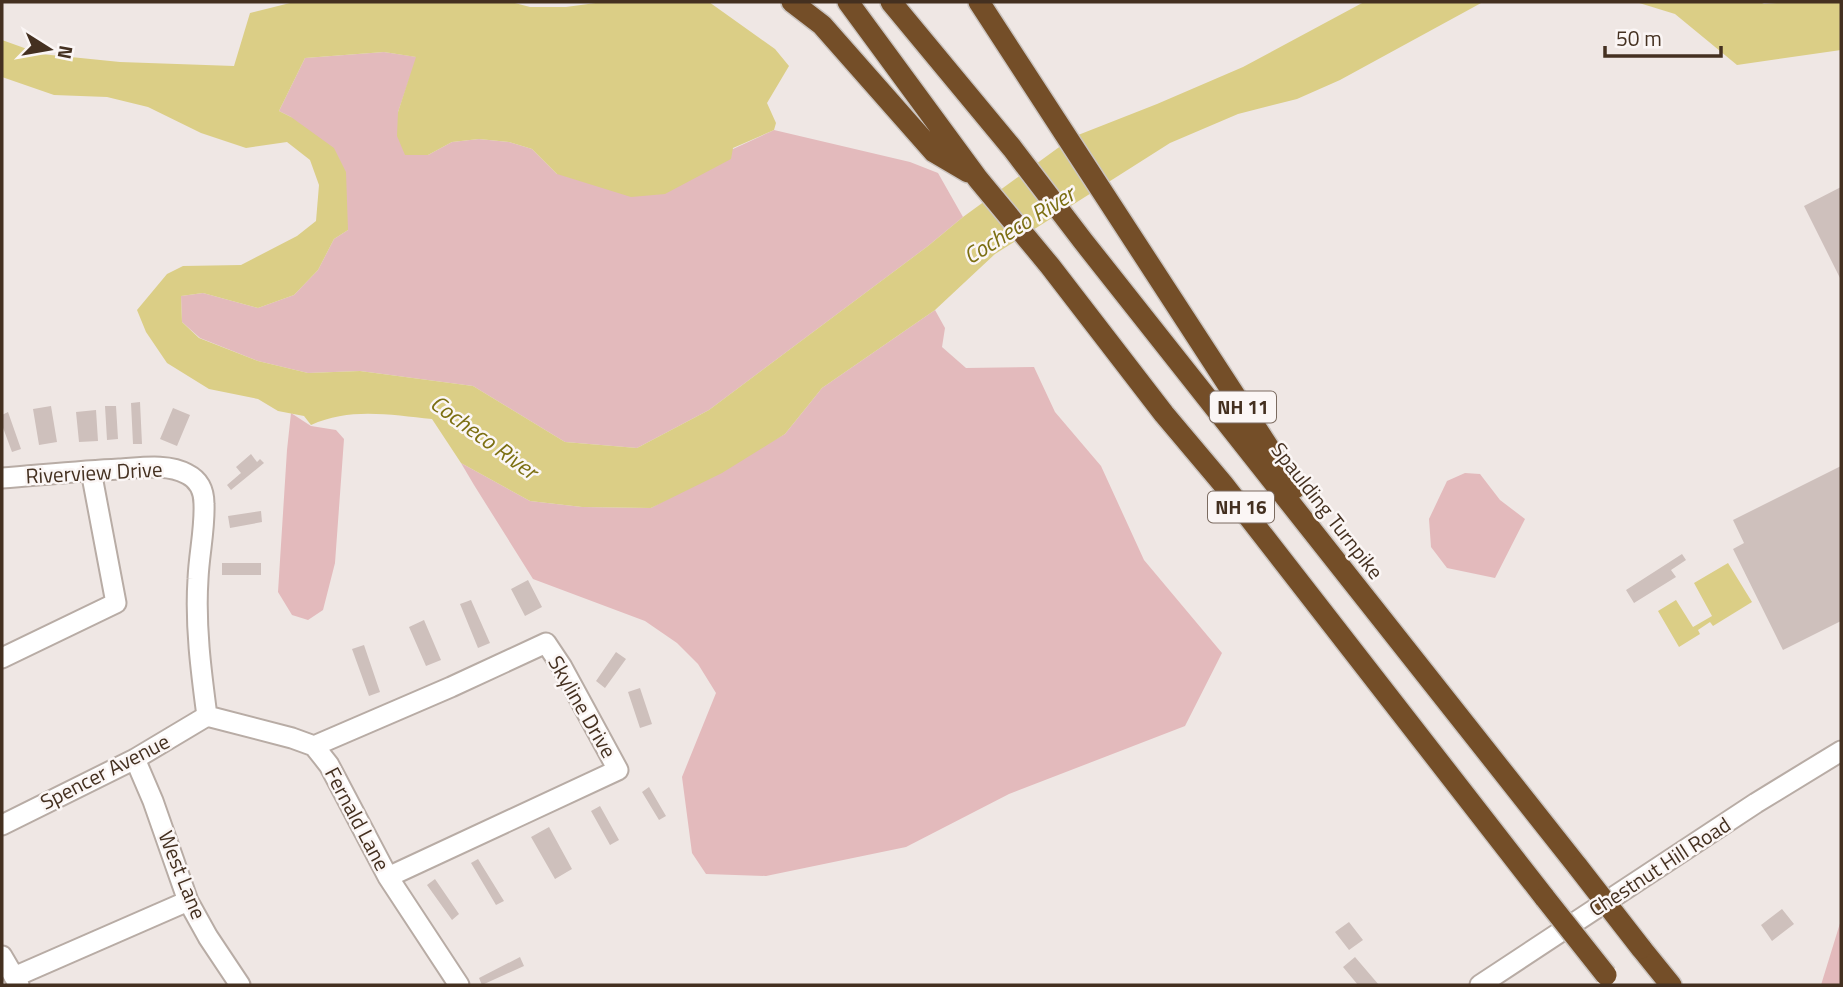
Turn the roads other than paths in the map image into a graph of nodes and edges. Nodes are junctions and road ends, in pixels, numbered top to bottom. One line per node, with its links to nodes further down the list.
1 (792, 2): 5 (highway)
2 (848, 2): 5 (highway, NH 16)
3 (891, 2): 8 (highway, Spaulding Turnpike / NH 16)
4 (979, 2): 8 (highway, NH 11)
5 (978, 179): 18 (highway, NH 16, bridge)
6 (91, 471): 7 (street, Riverview Drive); 9 (street); 10 (street, Riverview Drive)
7 (2, 478)
8 (1374, 611): 23 (highway, Spaulding Turnpike / NH 16, bridge)
9 (2, 657)
10 (207, 716): 11 (street, Fernald Lane); 13 (street, Spencer Avenue)
11 (314, 746): 15 (street, Fernald Lane); 15 (street, Skyline Drive)
12 (1841, 751): 22 (street, Chestnut Hill Road)
13 (135, 760): 14 (street, Spencer Avenue); 16 (street, West Lane)
14 (2, 825)
15 (387, 877): 21 (street, Fernald Lane)
16 (188, 901): 19 (street); 20 (street, West Lane)
17 (2, 956): 19 (street)
18 (1611, 980)
19 (16, 981)
20 (240, 985)
21 (459, 985)
22 (1480, 985)
23 (1671, 985)

